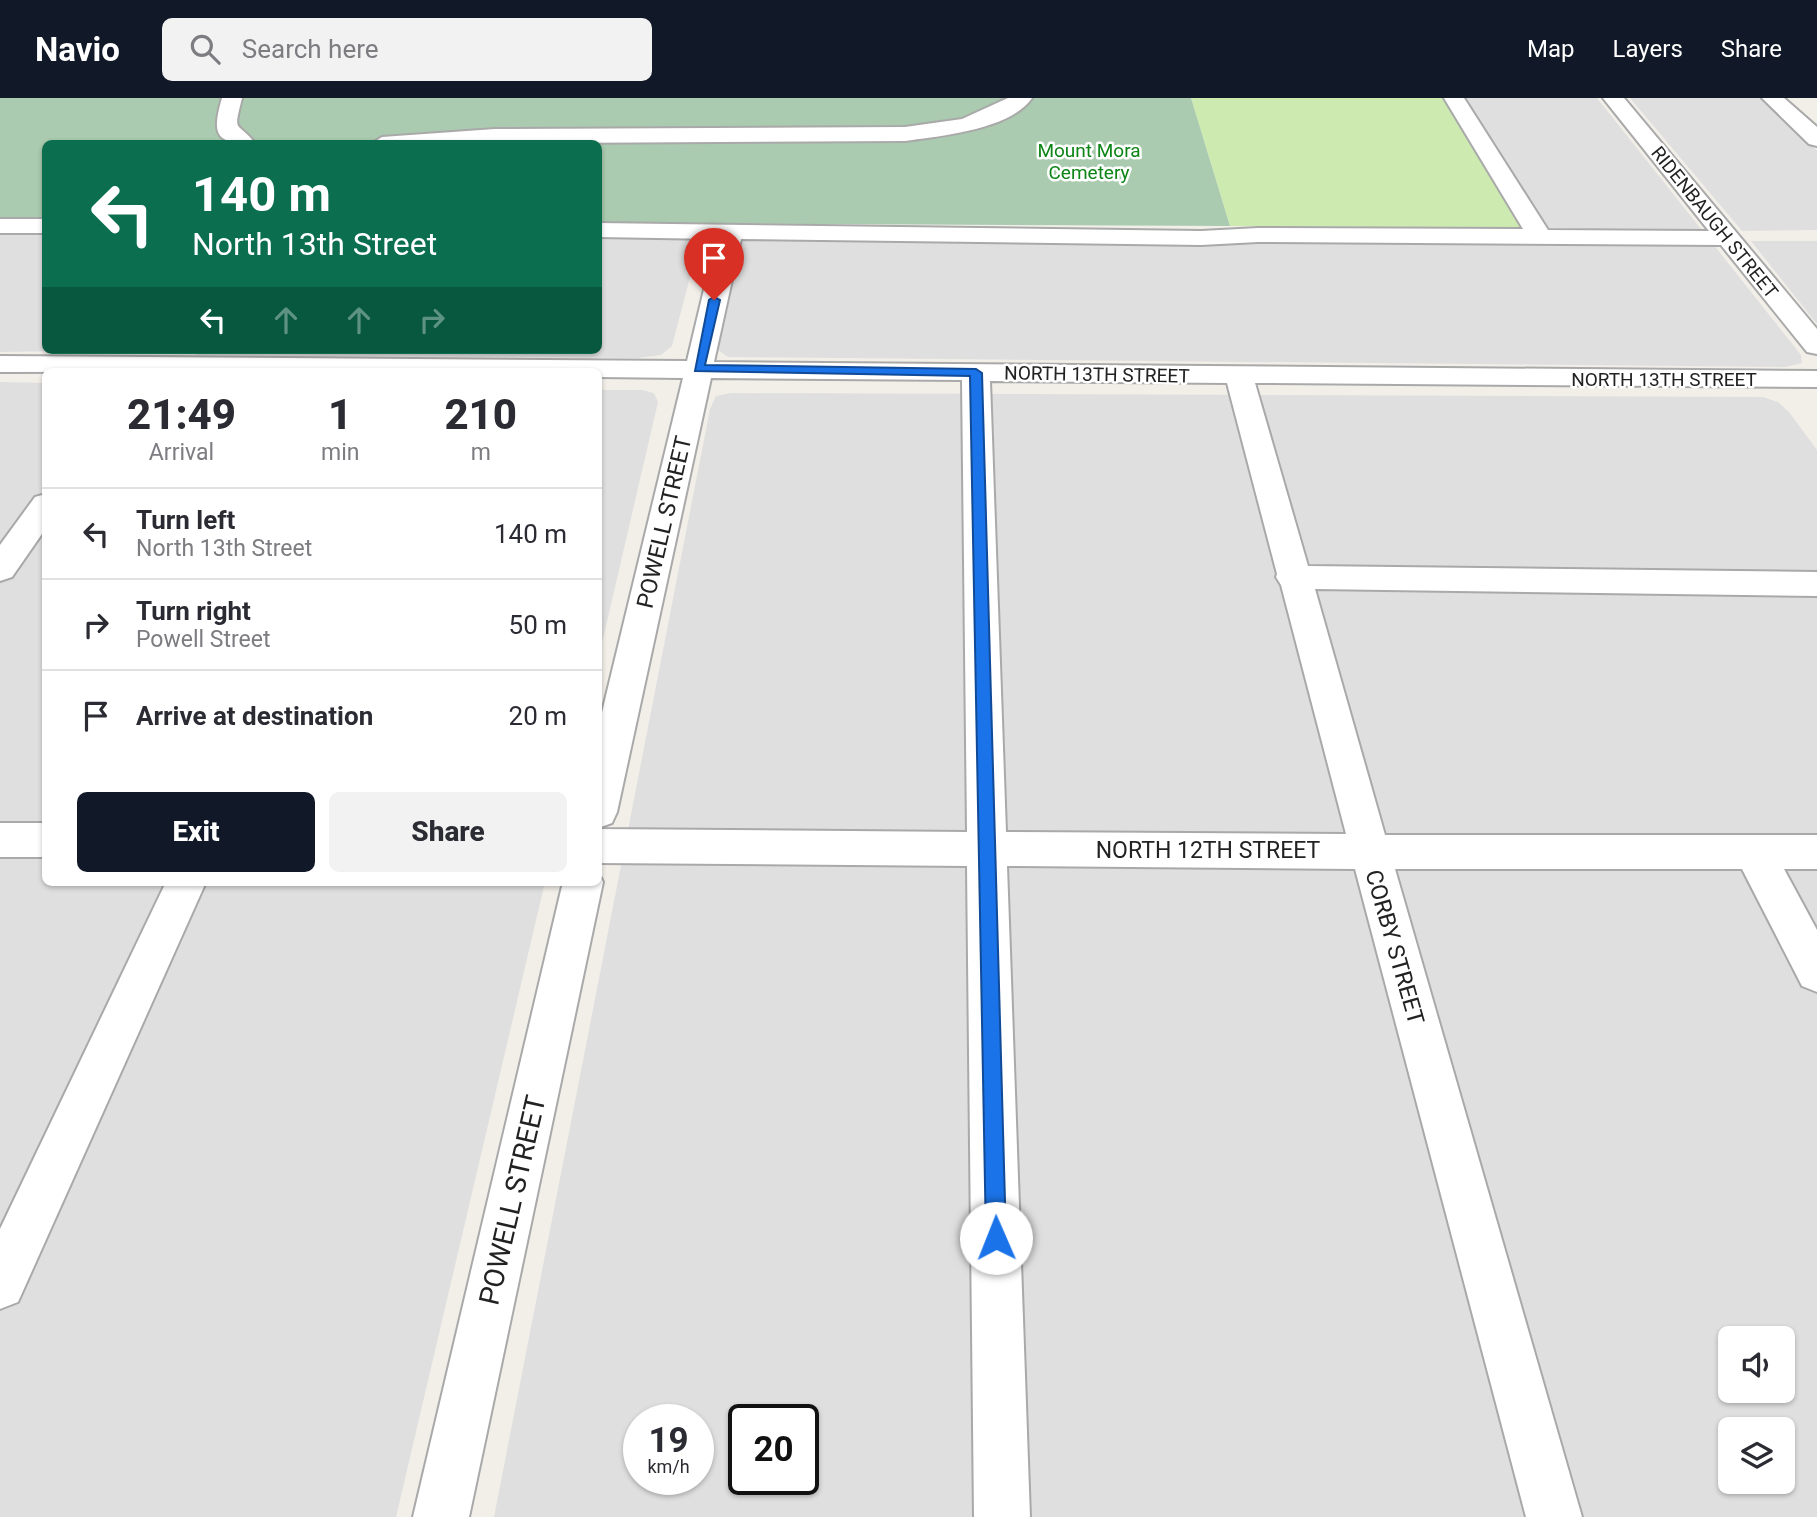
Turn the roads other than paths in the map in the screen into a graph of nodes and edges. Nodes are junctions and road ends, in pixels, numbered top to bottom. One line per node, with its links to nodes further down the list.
1 (232, 98): 9 (street)
2 (1022, 98): 10 (street)
3 (1454, 98): 15 (street)
4 (1613, 98): 16 (street, RIDENBAUGH STREET)
5 (1772, 98): 6 (street)
6 (1794, 117): 7 (street); 8 (street)
7 (1817, 117)
8 (1817, 139)
9 (238, 140)
10 (438, 140)
11 (0, 226): 12 (street)
12 (42, 226)
13 (602, 230): 14 (street)
14 (730, 232): 15 (street); 22 (street, POWELL STREET)
15 (1539, 235): 16 (street)
16 (1728, 237): 17 (street, RIDENBAUGH STREET)
17 (1817, 346)
18 (149, 362): 19 (street, NORTH 13TH STREET); 20 (street, NORTH 13TH STREET)
19 (0, 364)
20 (384, 368)
21 (602, 369): 22 (street, NORTH 13TH STREET)
22 (699, 369): 23 (street, NORTH 13TH STREET); 31 (street, POWELL STREET)
23 (976, 373): 24 (street, NORTH 13TH STREET); 35 (street)
24 (1238, 375): 25 (street, NORTH 13TH STREET); 29 (street, CORBY STREET)
25 (1805, 379): 26 (street)
26 (1817, 410)
27 (42, 510): 28 (street)
28 (0, 569)
29 (1292, 577): 30 (street); 37 (street, CORBY STREET)
30 (1817, 584)
31 (602, 793)
32 (0, 839): 33 (street)
33 (42, 840)
34 (602, 846): 35 (street, NORTH 12TH STREET)
35 (987, 849): 37 (street, NORTH 12TH STREET); 44 (street)
36 (1753, 851): 37 (street, NORTH 12TH STREET); 38 (street, NORTH 12TH STREET); 41 (street)
37 (1368, 852): 45 (street, CORBY STREET)
38 (1817, 852)
39 (184, 886): 42 (street)
40 (582, 886): 43 (street, POWELL STREET)
41 (1817, 972)
42 (0, 1284)
43 (440, 1517)
44 (1002, 1517)
45 (1554, 1517)

